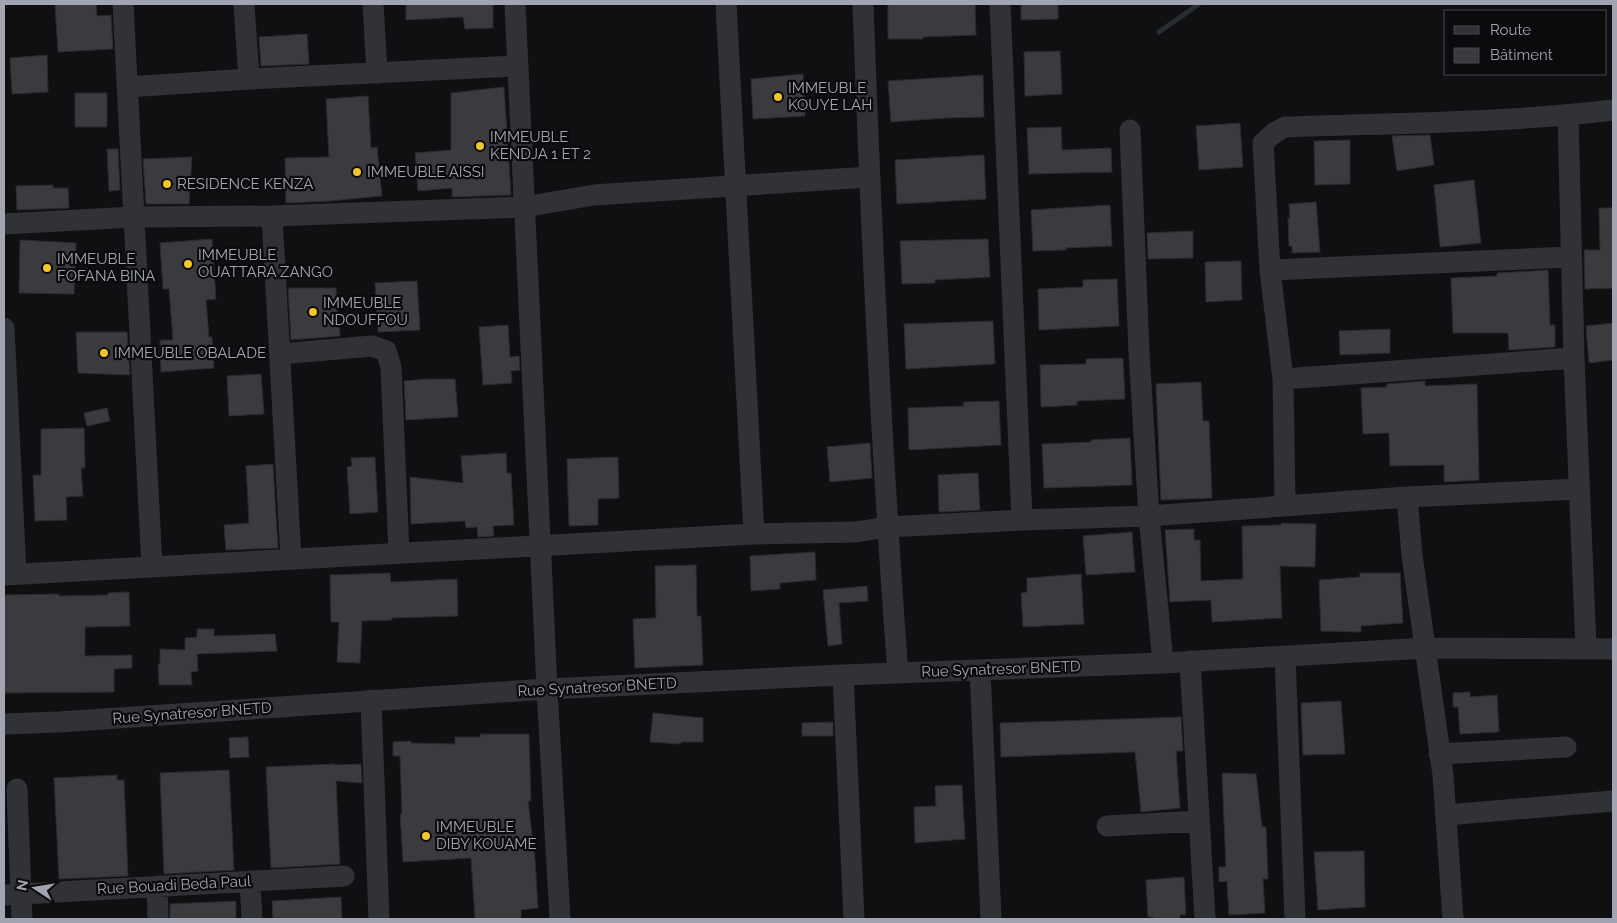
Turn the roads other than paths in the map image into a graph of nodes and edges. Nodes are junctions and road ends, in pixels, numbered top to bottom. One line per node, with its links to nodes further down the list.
1 (123, 4): 11 (street)
2 (244, 4): 10 (street)
3 (373, 4): 9 (street)
4 (515, 4): 8 (street)
5 (726, 4): 16 (street)
6 (863, 4): 15 (street)
7 (1000, 4): 31 (street)
8 (517, 66): 9 (street); 17 (street)
9 (377, 73): 10 (street)
10 (249, 78): 11 (street)
11 (127, 87): 19 (street)
12 (1613, 110): 13 (street)
13 (1568, 116): 21 (street); 22 (street)
14 (1130, 130): 30 (street)
15 (869, 177): 16 (street); 32 (street)
16 (736, 184): 17 (street); 33 (street)
17 (524, 207): 18 (street); 34 (street)
18 (272, 216): 19 (street); 24 (street)
19 (134, 217): 20 (street); 37 (street)
20 (4, 224)
21 (1571, 257): 22 (street); 25 (street)
22 (1270, 270): 26 (street)
23 (4, 328): 38 (street)
24 (280, 354): 35 (street); 36 (street)
25 (1574, 358): 26 (street); 27 (street)
26 (1283, 380): 29 (street)
27 (1579, 489): 28 (street); 40 (street)
28 (1407, 497): 29 (street); 39 (street)
29 (1285, 505): 30 (street)
30 (1149, 516): 31 (street); 44 (street)
31 (1022, 520): 32 (street)
32 (887, 527): 33 (street); 46 (street)
33 (754, 534): 34 (street)
34 (542, 546): 35 (street); 48 (street)
35 (399, 553): 36 (street)
36 (291, 559): 37 (street)
37 (152, 567): 38 (street)
38 (10, 575)
39 (1426, 648): 40 (street, Rue Synatresor BNETD); 42 (street, Rue Synatresor BNETD); 52 (street)
40 (1586, 648): 41 (street, Rue Synatresor BNETD)
41 (1613, 649)
42 (1286, 656): 43 (street, Rue Synatresor BNETD); 70 (street)
43 (1190, 661): 44 (street, Rue Synatresor BNETD); 56 (street)
44 (1163, 663): 45 (street, Rue Synatresor BNETD)
45 (980, 670): 46 (street, Rue Synatresor BNETD); 68 (street)
46 (898, 673): 47 (street, Rue Synatresor BNETD)
47 (843, 675): 48 (street, Rue Synatresor BNETD); 67 (street)
48 (547, 689): 49 (street, Rue Synatresor BNETD); 66 (street)
49 (371, 700): 50 (street, Rue Synatresor BNETD); 65 (street)
50 (4, 724)
51 (1566, 747): 52 (street)
52 (1439, 754): 55 (street)
53 (17, 789): 61 (street)
54 (1613, 801): 55 (street)
55 (1446, 815): 71 (street)
56 (1199, 821): 57 (street); 69 (street)
57 (1107, 826)
58 (344, 876): 59 (street, Rue Bouadi Beda Paul)
59 (250, 881): 60 (street, Rue Bouadi Beda Paul); 64 (street)
60 (157, 886): 61 (street, Rue Bouadi Beda Paul); 63 (street)
61 (13, 895): 62 (street)
62 (22, 919)
63 (158, 919)
64 (252, 919)
65 (379, 919)
66 (560, 919)
67 (854, 919)
68 (991, 919)
69 (1205, 919)
70 (1295, 919)
71 (1453, 919)

